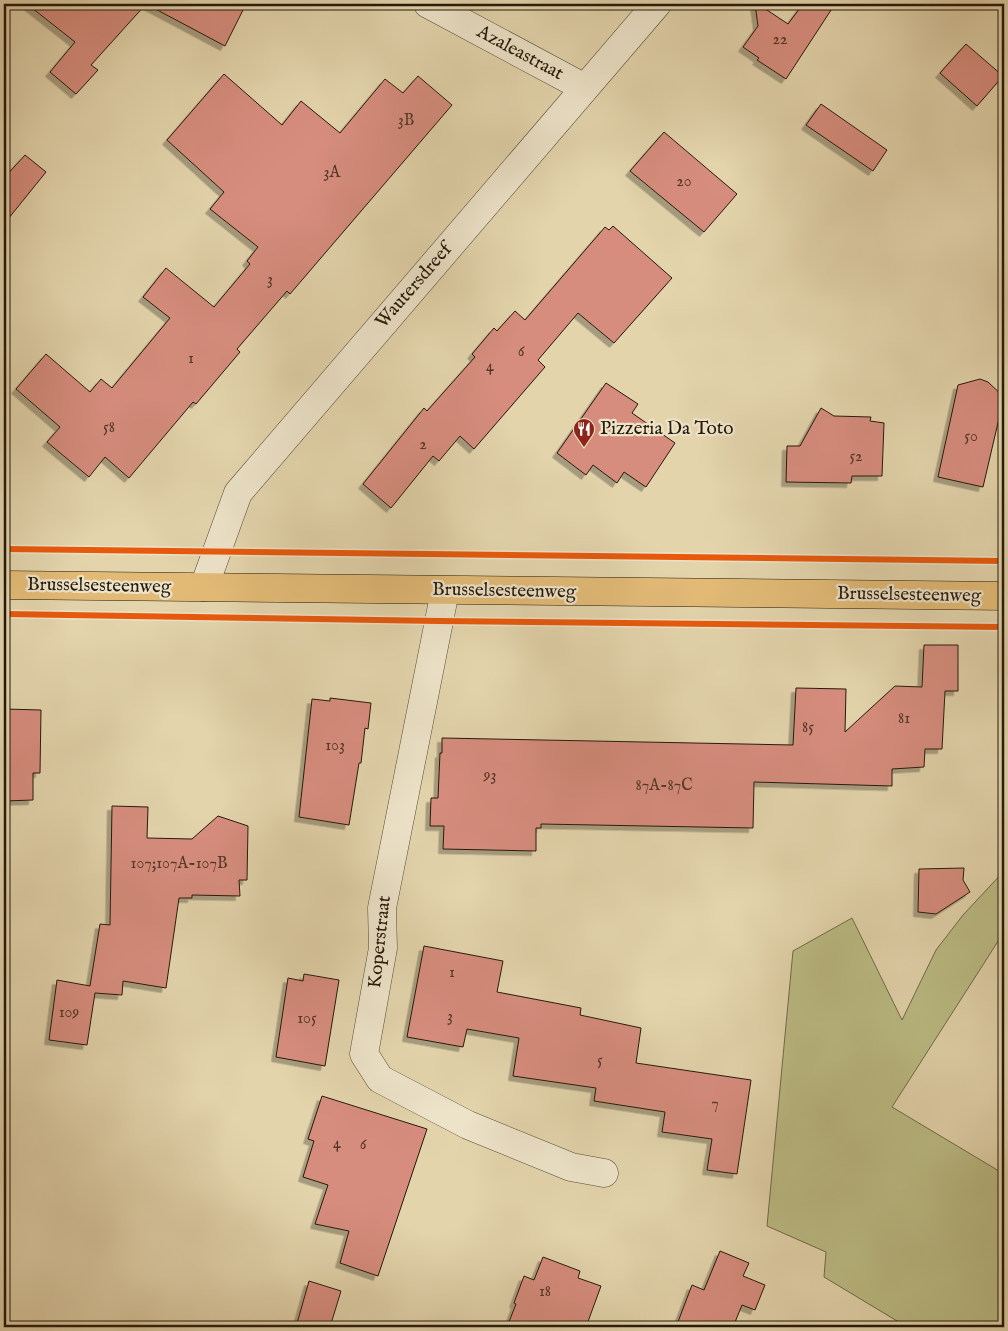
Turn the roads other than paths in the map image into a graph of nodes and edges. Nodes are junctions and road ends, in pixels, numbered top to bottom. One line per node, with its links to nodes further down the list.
1 (428, 4): 3 (street, Azaleastraat)
2 (657, 4): 3 (street, Wautersdreef)
3 (585, 88): 5 (street, Wautersdreef)
4 (4, 585): 5 (main road, Brusselsesteenweg)
5 (204, 587): 6 (main road, Brusselsesteenweg)
6 (445, 591): 7 (main road, Brusselsesteenweg); 8 (street, Koperstraat)
7 (1004, 596)
8 (604, 1173)

